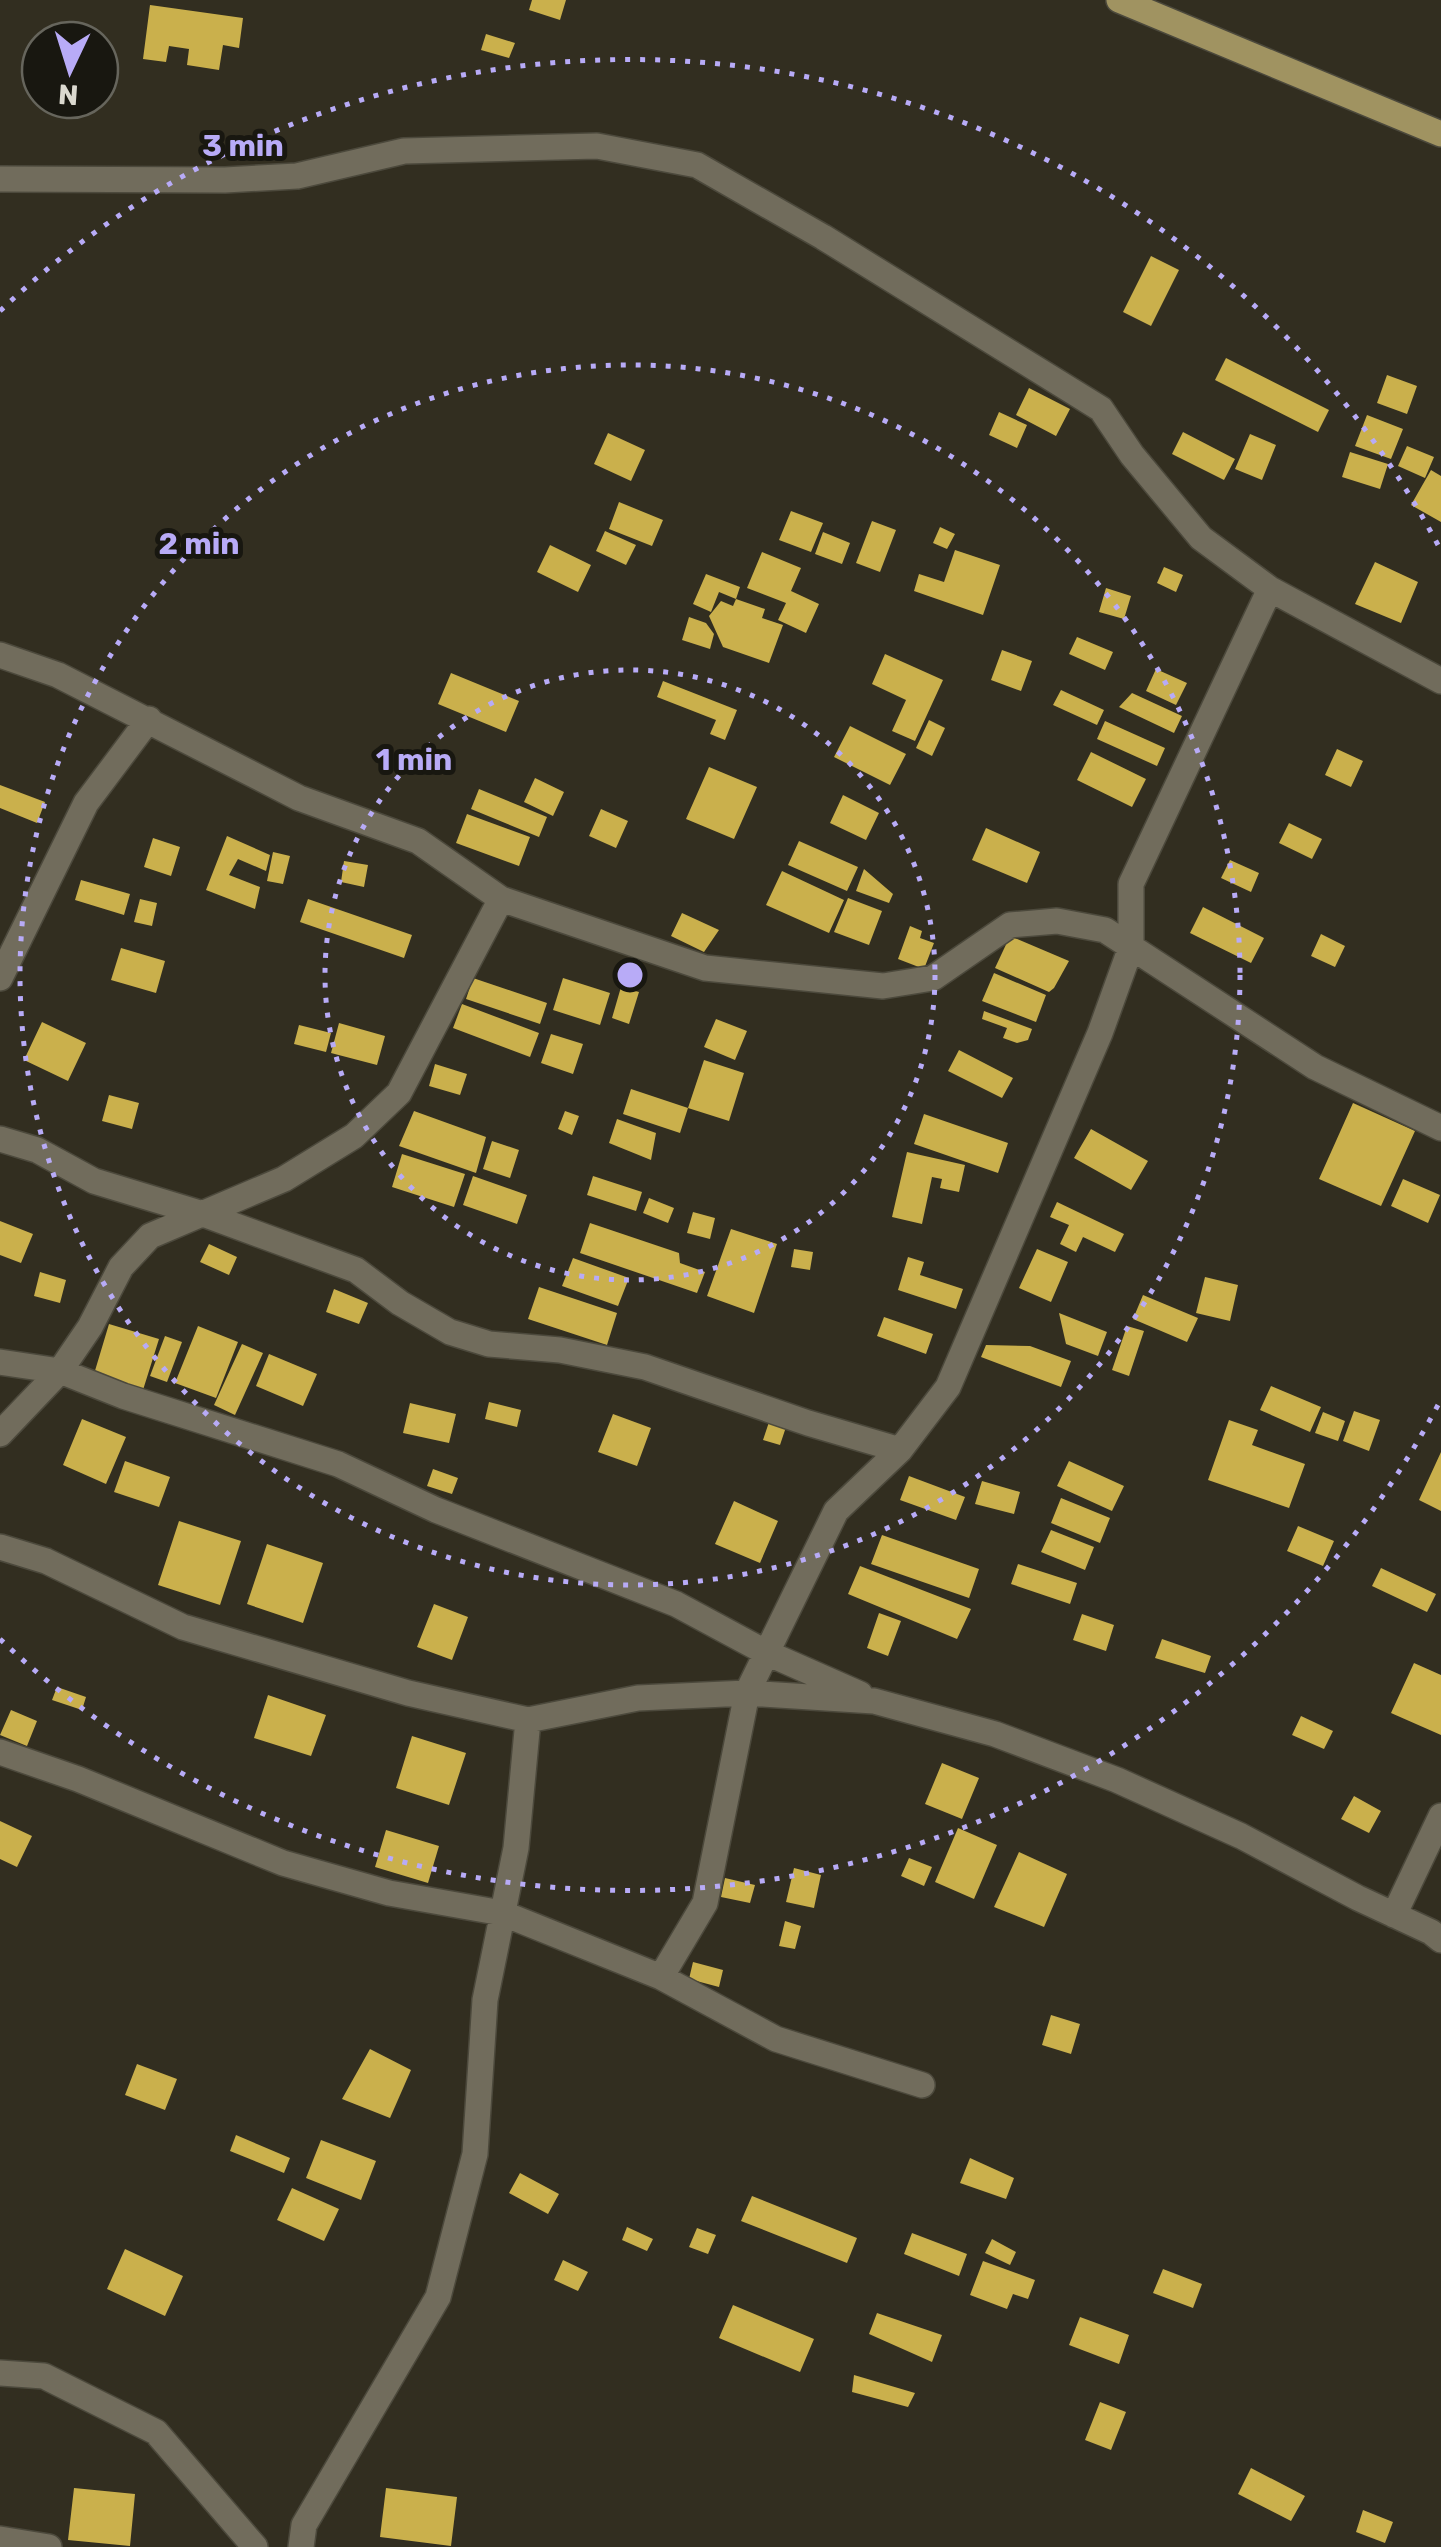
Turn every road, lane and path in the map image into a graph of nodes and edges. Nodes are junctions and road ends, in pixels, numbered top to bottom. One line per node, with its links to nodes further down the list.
1 (1119, 0): 2 (main road)
2 (1441, 134)
3 (0, 178): 4 (street)
4 (1270, 589): 6 (street); 9 (street)
5 (0, 654): 7 (street)
6 (1441, 682)
7 (149, 719): 8 (street); 10 (street)
8 (502, 899): 9 (street); 13 (street)
9 (1131, 946): 11 (street); 17 (street)
10 (0, 978)
11 (1441, 1128)
12 (0, 1139): 13 (street)
13 (206, 1215): 15 (street); 17 (street)
14 (0, 1362): 15 (street)
15 (60, 1370): 16 (street); 19 (street)
16 (0, 1434)
17 (900, 1450): 19 (street)
18 (0, 1547): 22 (street)
19 (767, 1652): 20 (street); 21 (street)
20 (746, 1693): 21 (street); 22 (street); 28 (street)
21 (874, 1700): 26 (street)
22 (528, 1720): 25 (street)
23 (0, 1752): 25 (street)
24 (1441, 1816): 26 (street)
25 (502, 1913): 28 (street); 34 (street)
26 (1394, 1914): 27 (street)
27 (1441, 1940)
28 (661, 1978): 29 (street)
29 (922, 2085)
30 (0, 2373): 33 (street)
31 (0, 2539): 32 (street)
32 (49, 2547)
33 (255, 2547)
34 (301, 2547)

